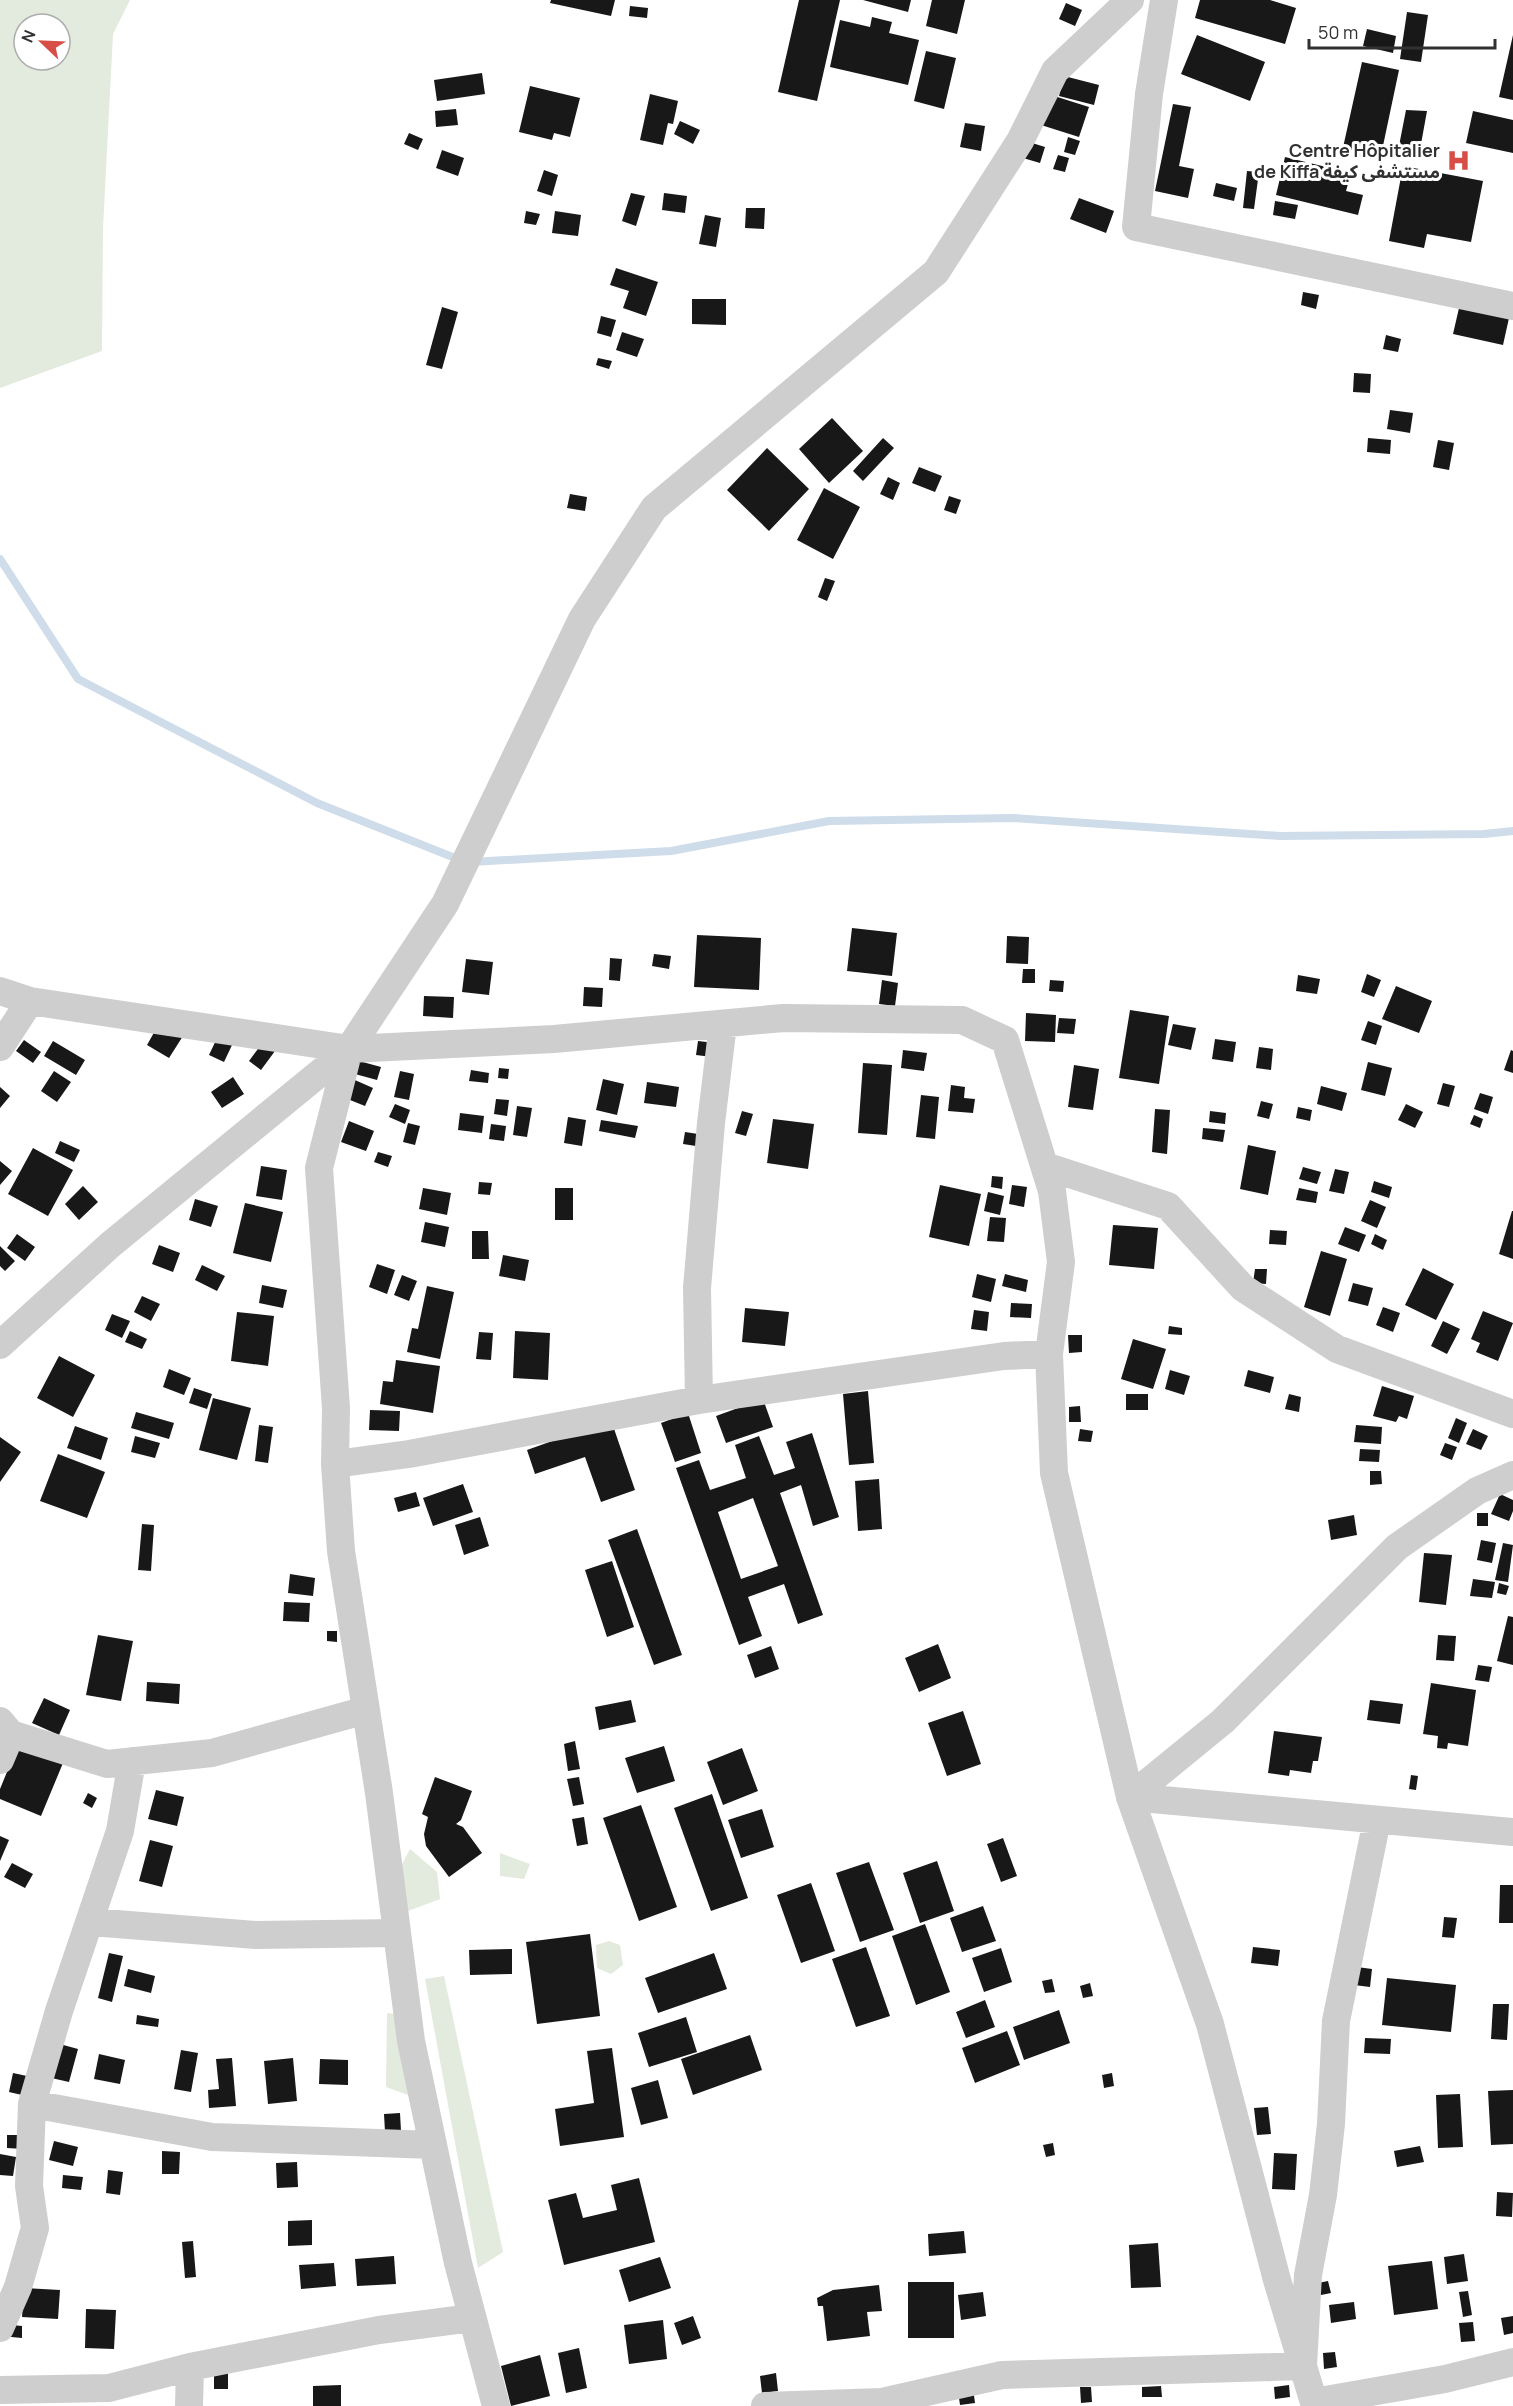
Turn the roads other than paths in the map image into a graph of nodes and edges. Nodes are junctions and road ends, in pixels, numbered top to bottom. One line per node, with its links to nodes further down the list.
1 (1130, 0): 8 (street)
2 (1164, 0): 3 (street)
3 (1513, 306)
4 (0, 991): 5 (street)
5 (30, 1001): 7 (street); 8 (street)
6 (723, 1024): 8 (street); 9 (street); 12 (street)
7 (0, 1047)
8 (349, 1048): 10 (street); 14 (street)
9 (1045, 1166): 11 (street); 13 (street)
10 (0, 1346)
11 (1049, 1354): 12 (street); 20 (street)
12 (699, 1400): 14 (street)
13 (1513, 1414)
14 (334, 1464): 16 (street)
15 (1513, 1475): 20 (street)
16 (366, 1710): 19 (street); 24 (street)
17 (5, 1727): 18 (street); 19 (street)
18 (0, 1761)
19 (132, 1761): 23 (street)
20 (1130, 1797): 21 (street); 30 (street)
21 (1377, 1820): 22 (street); 30 (street)
22 (1513, 1832)
23 (91, 1922): 24 (street); 25 (street)
24 (397, 1933): 26 (street)
25 (32, 2104): 26 (street); 28 (street)
26 (433, 2145): 27 (street)
27 (472, 2318): 31 (street); 35 (street)
28 (0, 2328)
29 (1513, 2362): 33 (street)
30 (1303, 2366): 33 (street); 36 (street)
31 (190, 2367): 32 (street); 34 (street)
32 (0, 2390)
33 (1314, 2404)
34 (189, 2406)
35 (496, 2406)
36 (765, 2406)

